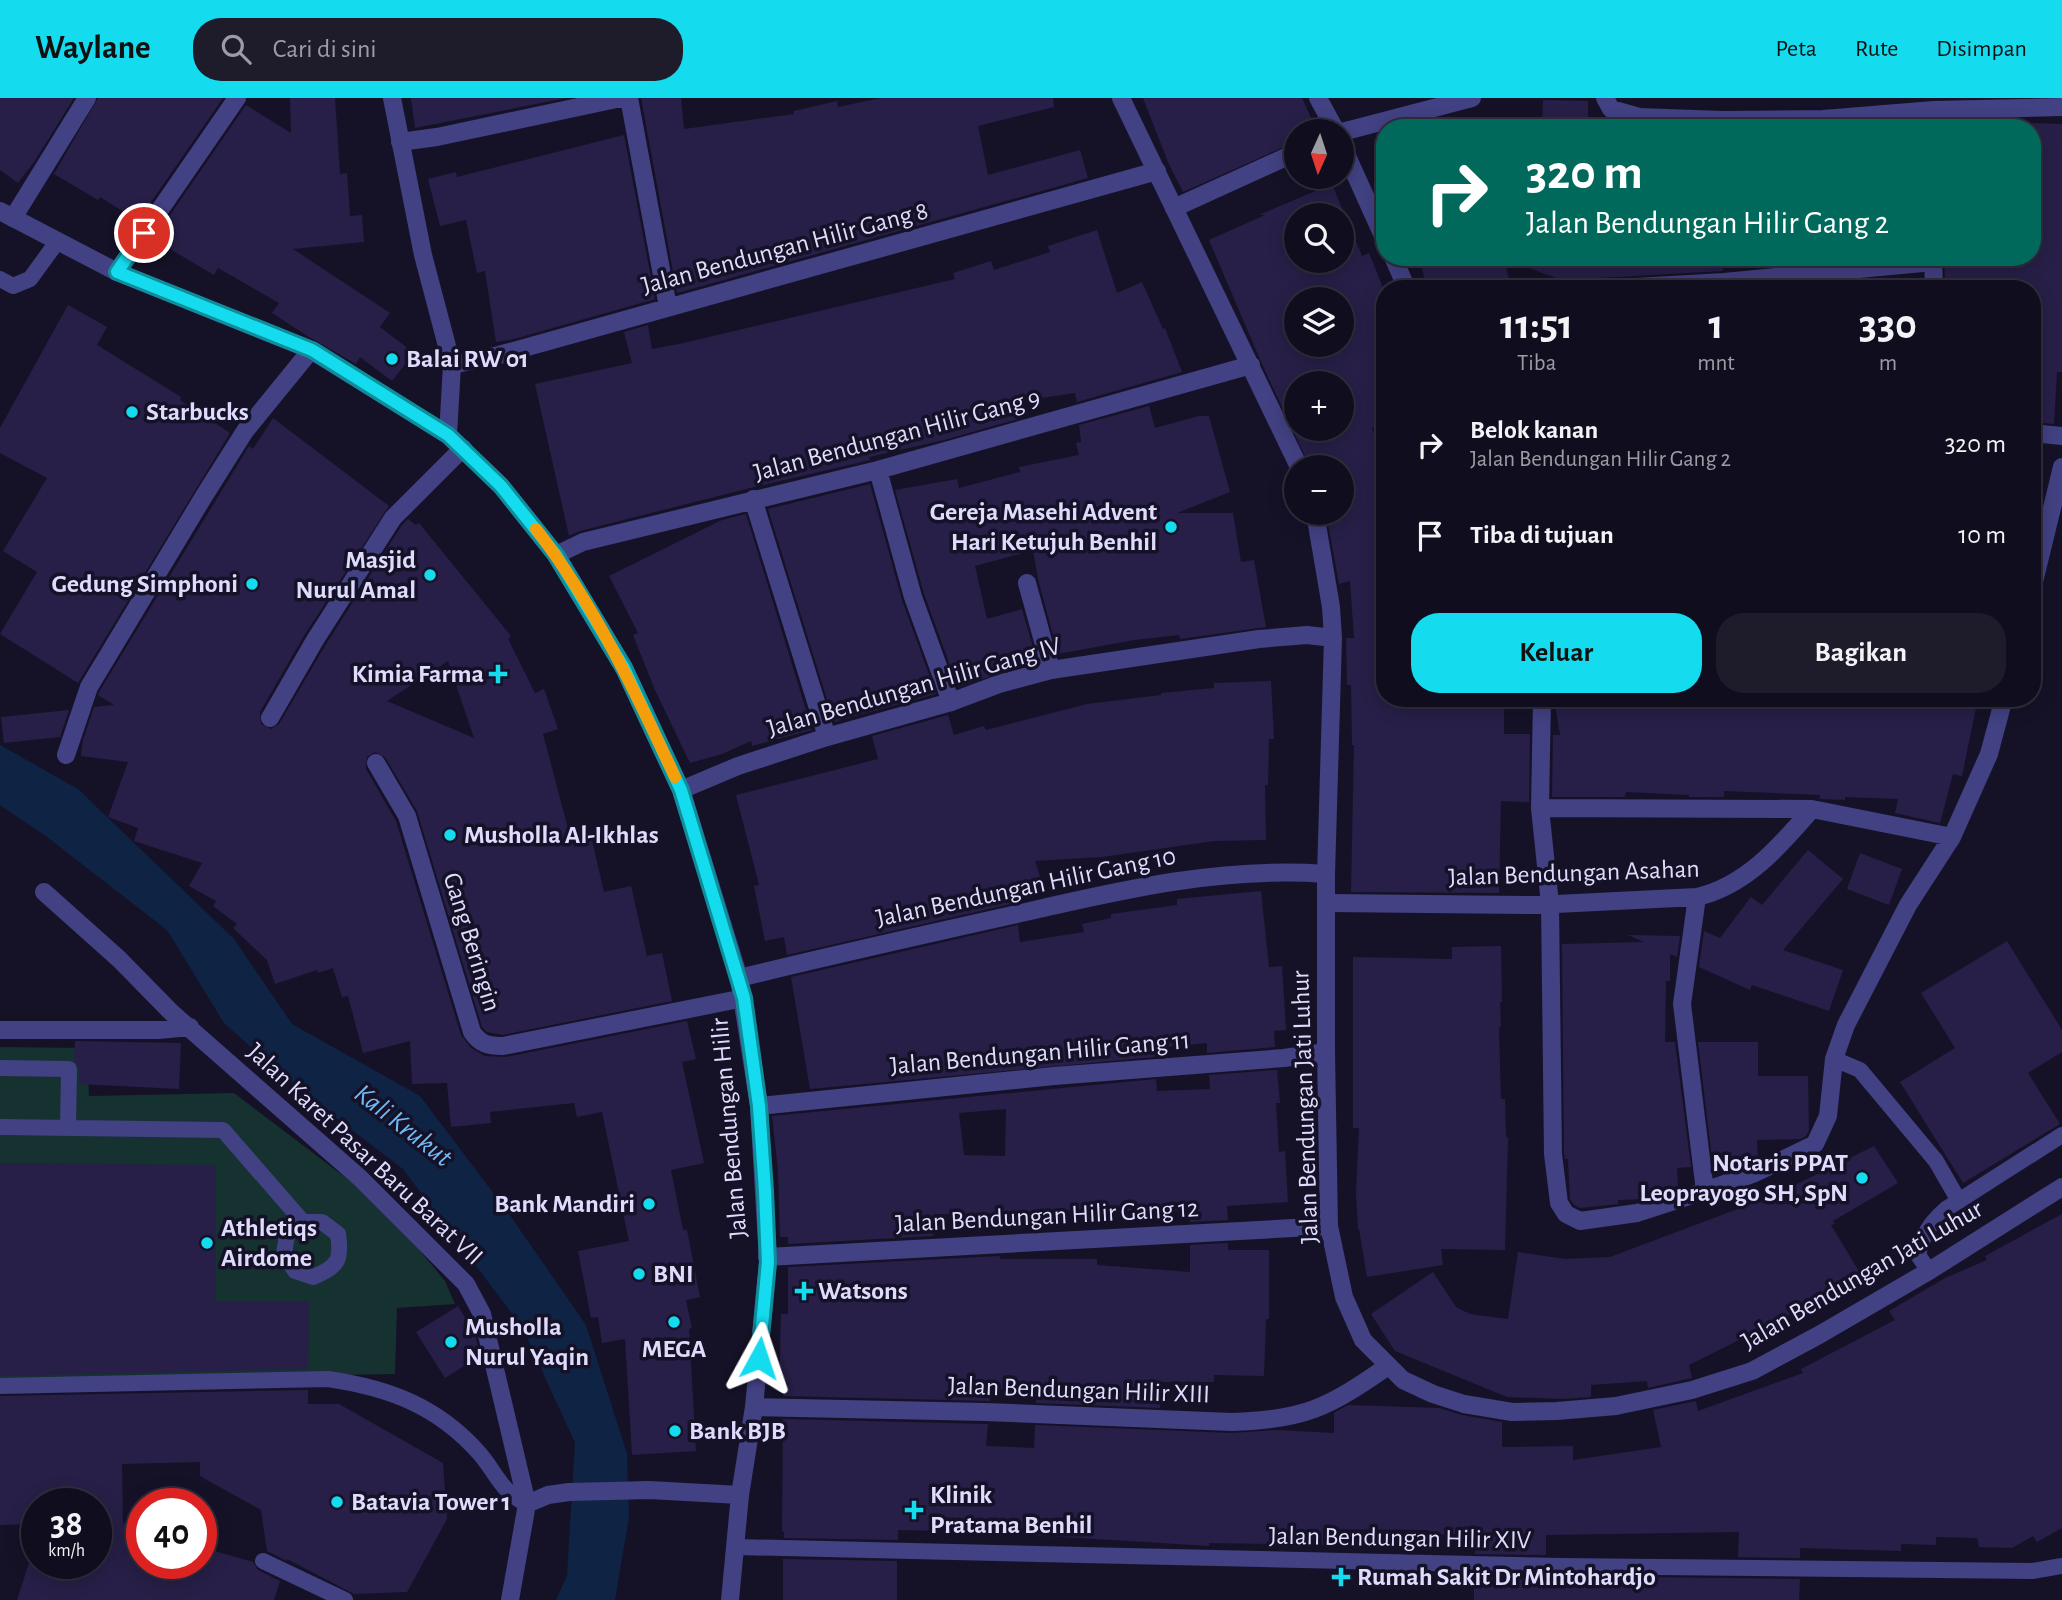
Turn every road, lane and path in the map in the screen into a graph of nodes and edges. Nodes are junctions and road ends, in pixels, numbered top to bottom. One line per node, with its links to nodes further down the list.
1 (87, 98): 24 (street)
2 (237, 98): 28 (street)
3 (392, 98): 19 (street)
4 (621, 98): 10 (street)
5 (629, 98): 31 (street)
6 (1121, 98): 21 (street)
7 (1318, 98): 12 (street)
8 (1472, 98): 13 (street)
9 (1605, 98): 14 (street)
10 (552, 106): 19 (street)
11 (2062, 107): 16 (street)
12 (1329, 119)
13 (1392, 119)
14 (1695, 119)
15 (1823, 119): 16 (street)
16 (1934, 119)
17 (1376, 123): 18 (street)
18 (1354, 129)
19 (400, 142): 33 (street)
20 (1284, 158): 23 (street)
21 (1157, 171): 23 (street); 31 (street, Jalan Bendungan Hilir Gang 8)
22 (1354, 172): 25 (street)
23 (1174, 208): 34 (street)
24 (6, 214): 26 (street, Jalan Bendungan Hilir)
25 (1376, 220)
26 (57, 242): 28 (street, Jalan Bendungan Hilir); 29 (lane)
27 (1869, 266): 30 (street)
28 (117, 272): 32 (street, Jalan Bendungan Hilir)
29 (0, 279)
30 (1742, 280)
31 (668, 307): 33 (street, Jalan Bendungan Hilir Gang 8)
32 (312, 350): 36 (street, Jalan Bendungan Hilir); 54 (street)
33 (452, 365): 36 (street)
34 (1251, 365): 39 (street); 41 (street, Jalan Bendungan Hilir Gang 9)
35 (2041, 434): 37 (street)
36 (448, 435): 38 (street, Jalan Bendungan Hilir)
37 (2062, 436)
38 (463, 448): 45 (street, Jalan Bendungan Hilir); 52 (street)
39 (1293, 455)
40 (2062, 467): 44 (street)
41 (878, 470): 42 (street, Jalan Bendungan Hilir Gang 9); 49 (street)
42 (753, 499): 45 (street, Jalan Bendungan Hilir Gang 9); 53 (street)
43 (1317, 525): 47 (street, Jalan Bendungan Jati Luhur)
44 (2041, 553)
45 (556, 555): 56 (street, Jalan Bendungan Hilir)
46 (1027, 583): 48 (street)
47 (1332, 638): 48 (street, Jalan Bendungan Hilir Gang IV); 60 (street, Jalan Bendungan Jati Luhur)
48 (1051, 670): 49 (street, Jalan Bendungan Hilir Gang IV)
49 (951, 702): 53 (street, Jalan Bendungan Hilir Gang IV)
50 (1542, 707): 57 (street)
51 (2002, 707): 59 (street)
52 (271, 718)
53 (827, 737): 56 (street, Jalan Bendungan Hilir Gang IV)
54 (66, 755)
55 (376, 763): 66 (street, Gang Beringin)
56 (681, 790): 65 (street, Jalan Bendungan Hilir)
57 (1539, 808): 58 (street); 64 (street)
58 (1812, 809): 59 (street); 62 (street, Jalan Bendungan Asahan)
59 (1952, 837): 70 (street)
60 (1326, 874): 63 (street, Jalan Bendungan Jati Luhur); 65 (street, Jalan Bendungan Hilir Gang 10)
61 (44, 892): 67 (street, Jalan Karet Pasar Baru Barat VII)
62 (1697, 897): 64 (street, Jalan Bendungan Asahan); 77 (street)
63 (1328, 903): 64 (street, Jalan Bendungan Asahan); 69 (street, Jalan Bendungan Jati Luhur)
64 (1550, 904): 77 (street)
65 (739, 978): 66 (street, Jalan Bendungan Hilir)
66 (744, 998): 72 (street, Jalan Bendungan Hilir)
67 (190, 1027): 68 (street); 87 (street, Jalan Karet Pasar Baru Barat VII)
68 (0, 1030)
69 (1326, 1052): 72 (street, Jalan Bendungan Hilir Gang 11); 80 (street, Jalan Bendungan Jati Luhur)
70 (1834, 1059): 77 (street); 78 (lane)
71 (0, 1068): 74 (lane)
72 (759, 1106): 81 (street, Jalan Bendungan Hilir)
73 (0, 1127): 74 (lane)
74 (68, 1128): 79 (lane)
75 (2062, 1135): 78 (lane)
76 (2062, 1187): 82 (street, Jalan Bendungan Jati Luhur)
77 (1705, 1191)
78 (1959, 1201): 82 (lane)
79 (303, 1222)
80 (1329, 1226): 81 (street, Jalan Bendungan Hilir Gang 12); 83 (street, Jalan Bendungan Jati Luhur)
81 (767, 1257): 85 (street, Jalan Bendungan Hilir)
82 (1929, 1271): 83 (street, Jalan Bendungan Jati Luhur)
83 (1388, 1366): 85 (street, Jalan Bendungan Hilir XIII)
84 (0, 1386): 87 (lane)
85 (754, 1406): 86 (street, Jalan Bendungan Hilir)
86 (740, 1495): 87 (street); 88 (street, Jalan Bendungan Hilir)
87 (527, 1504): 92 (street, Jalan Karet Pasar Baru Barat VII)
88 (736, 1548): 90 (lane, Jalan Bendungan Hilir XIV); 93 (street, Jalan Bendungan Hilir)
89 (263, 1561): 91 (lane)
90 (2062, 1566)
91 (345, 1600)
92 (510, 1600)
93 (730, 1600)

